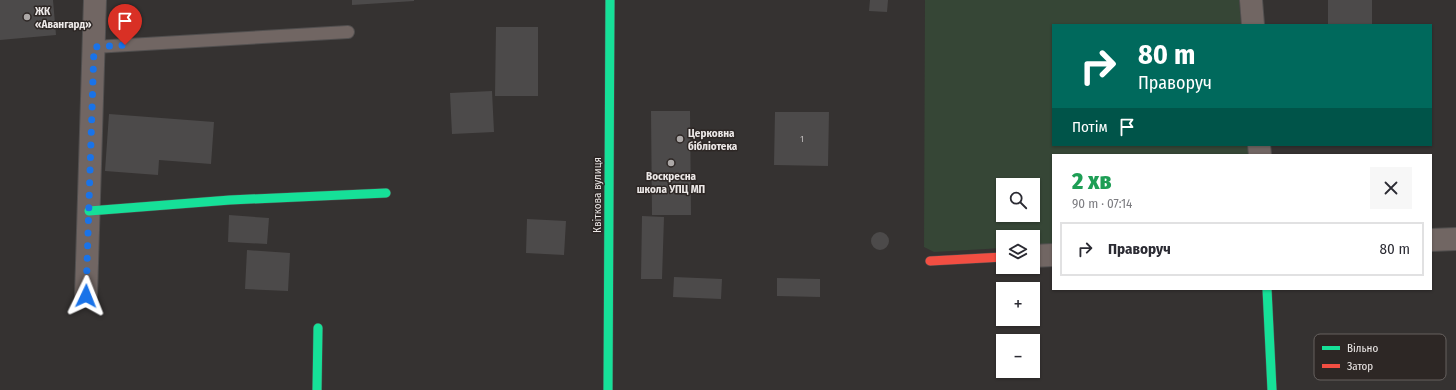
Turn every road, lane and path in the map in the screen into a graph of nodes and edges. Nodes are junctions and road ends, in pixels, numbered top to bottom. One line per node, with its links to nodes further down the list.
1 (95, 0): 6 (street)
2 (610, 0): 19 (street, Квіткова вулиця)
3 (1251, 0): 4 (street)
4 (1253, 24)
5 (348, 32): 6 (lane)
6 (94, 47): 8 (street)
7 (386, 192): 8 (street)
8 (89, 211): 16 (street)
9 (1456, 239): 10 (street)
10 (1432, 240)
11 (1052, 254): 12 (street)
12 (1040, 255)
13 (996, 257): 14 (street)
14 (930, 261)
15 (1267, 290): 20 (street)
16 (86, 296)
17 (318, 328): 18 (street)
18 (317, 390)
19 (608, 390)
20 (1272, 390)

